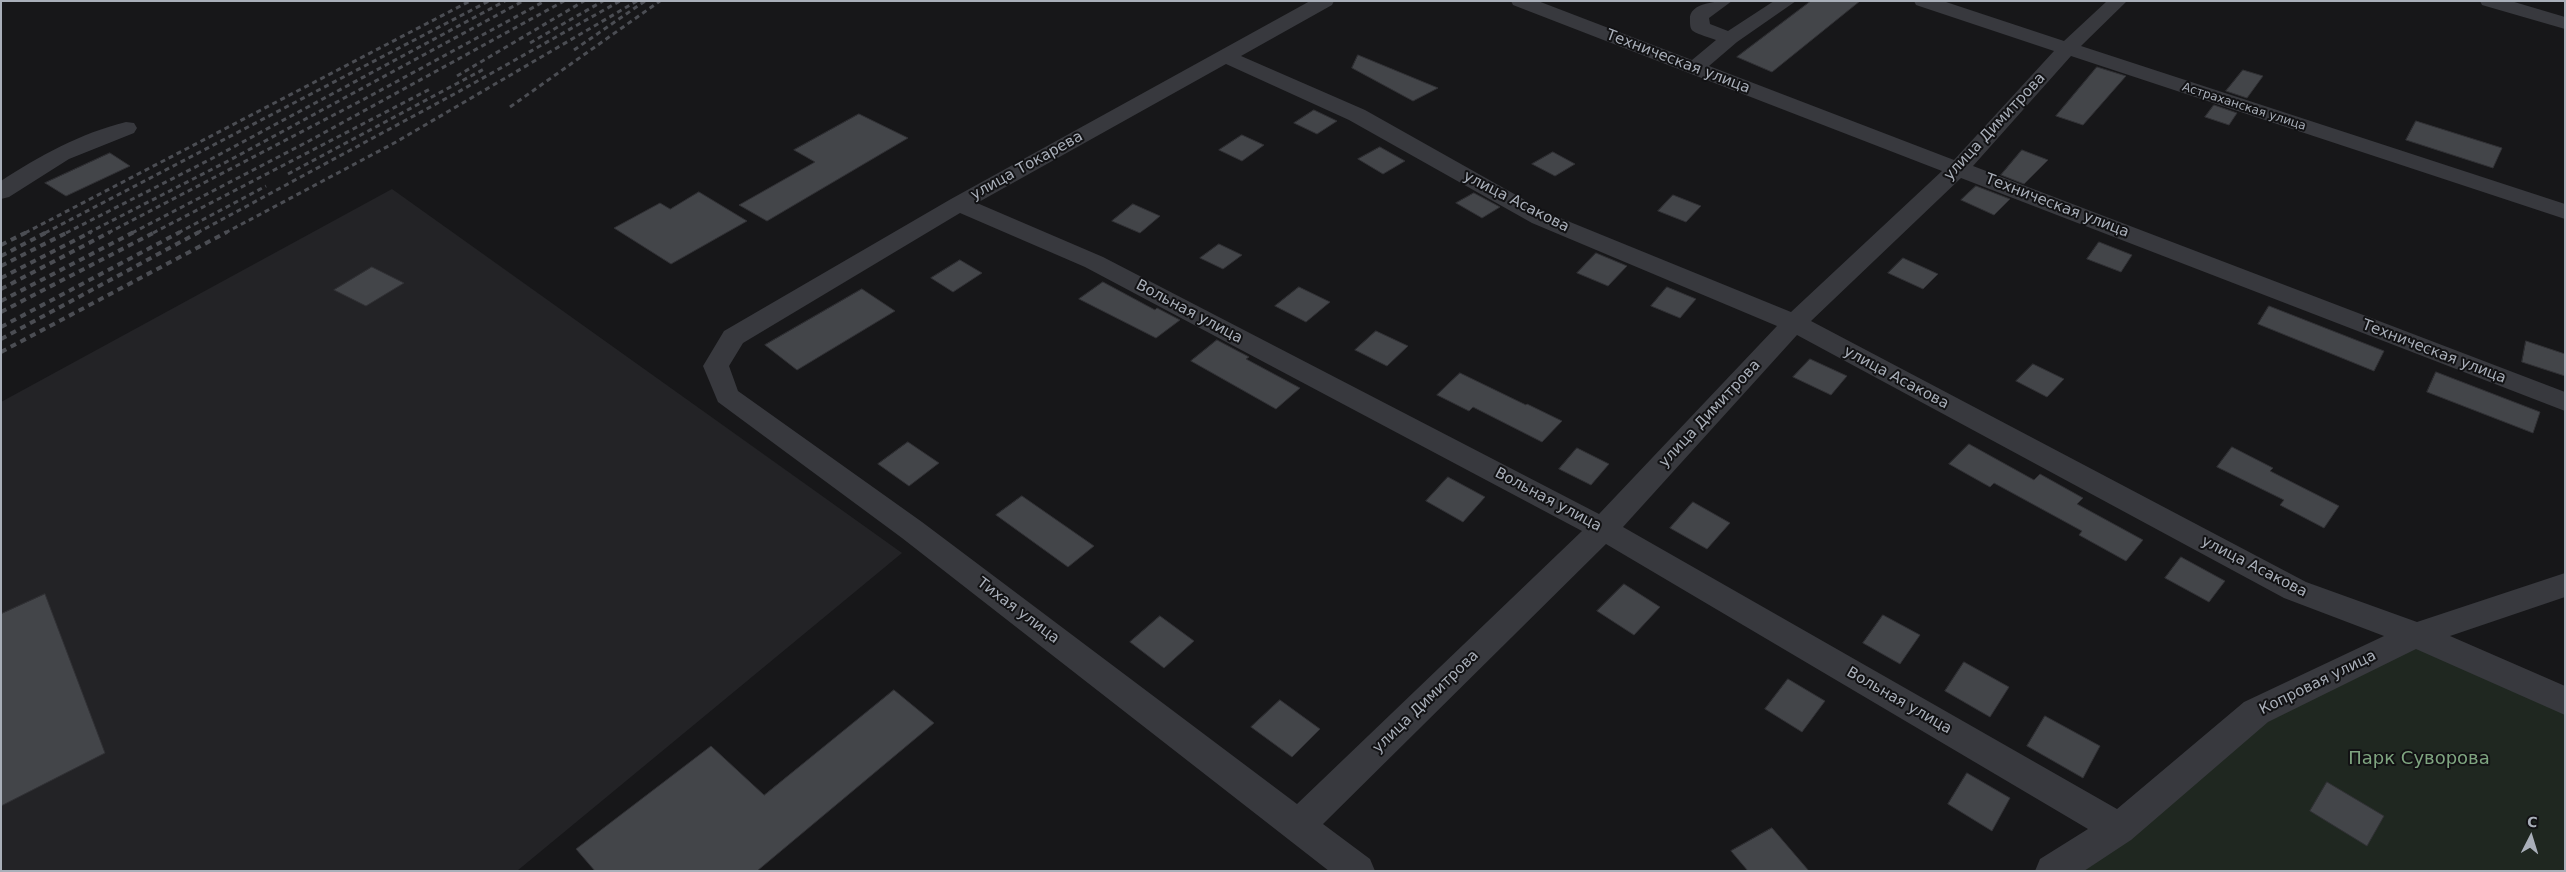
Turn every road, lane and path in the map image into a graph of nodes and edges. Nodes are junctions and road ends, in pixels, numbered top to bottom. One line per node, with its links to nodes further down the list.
1 (1325, 1): 11 (street, улица Токарева)
2 (1520, 1): 12 (street, Техническая улица)
3 (1723, 1): 9 (street)
4 (1787, 1): 9 (street)
5 (1924, 1): 10 (street, Астраханская улица)
6 (2118, 1): 10 (street, улица Димитрова)
7 (2489, 1): 8 (street)
8 (2565, 23)
9 (1730, 38): 12 (street)
10 (2067, 49): 14 (street, улица Димитрова); 17 (street, Астраханская улица)
11 (1227, 57): 16 (street, улица Токарева); 18 (street, улица Асакова)
12 (1694, 69): 14 (street, Техническая улица)
13 (126, 128): 15 (street)
14 (1959, 168): 18 (street, улица Димитрова); 20 (street, Техническая улица)
15 (1, 192)
16 (959, 204): 19 (street, улица Токарева); 21 (street, Вольная улица)
17 (2565, 212)
18 (1794, 323): 21 (street, улица Димитрова); 23 (street, улица Асакова)
19 (733, 337): 25 (street, Тихая улица)
20 (2565, 402)
21 (1603, 529): 25 (street, улица Димитрова); 26 (street, Вольная улица)
22 (2565, 585): 23 (street, Копровая улица)
23 (2416, 635): 24 (street, улица Асакова); 26 (street, Копровая улица)
24 (2565, 700)
25 (1300, 825): 27 (street, Тихая улица)
26 (2119, 829): 28 (street, Копровая улица)
27 (1357, 871)
28 (2053, 871)

